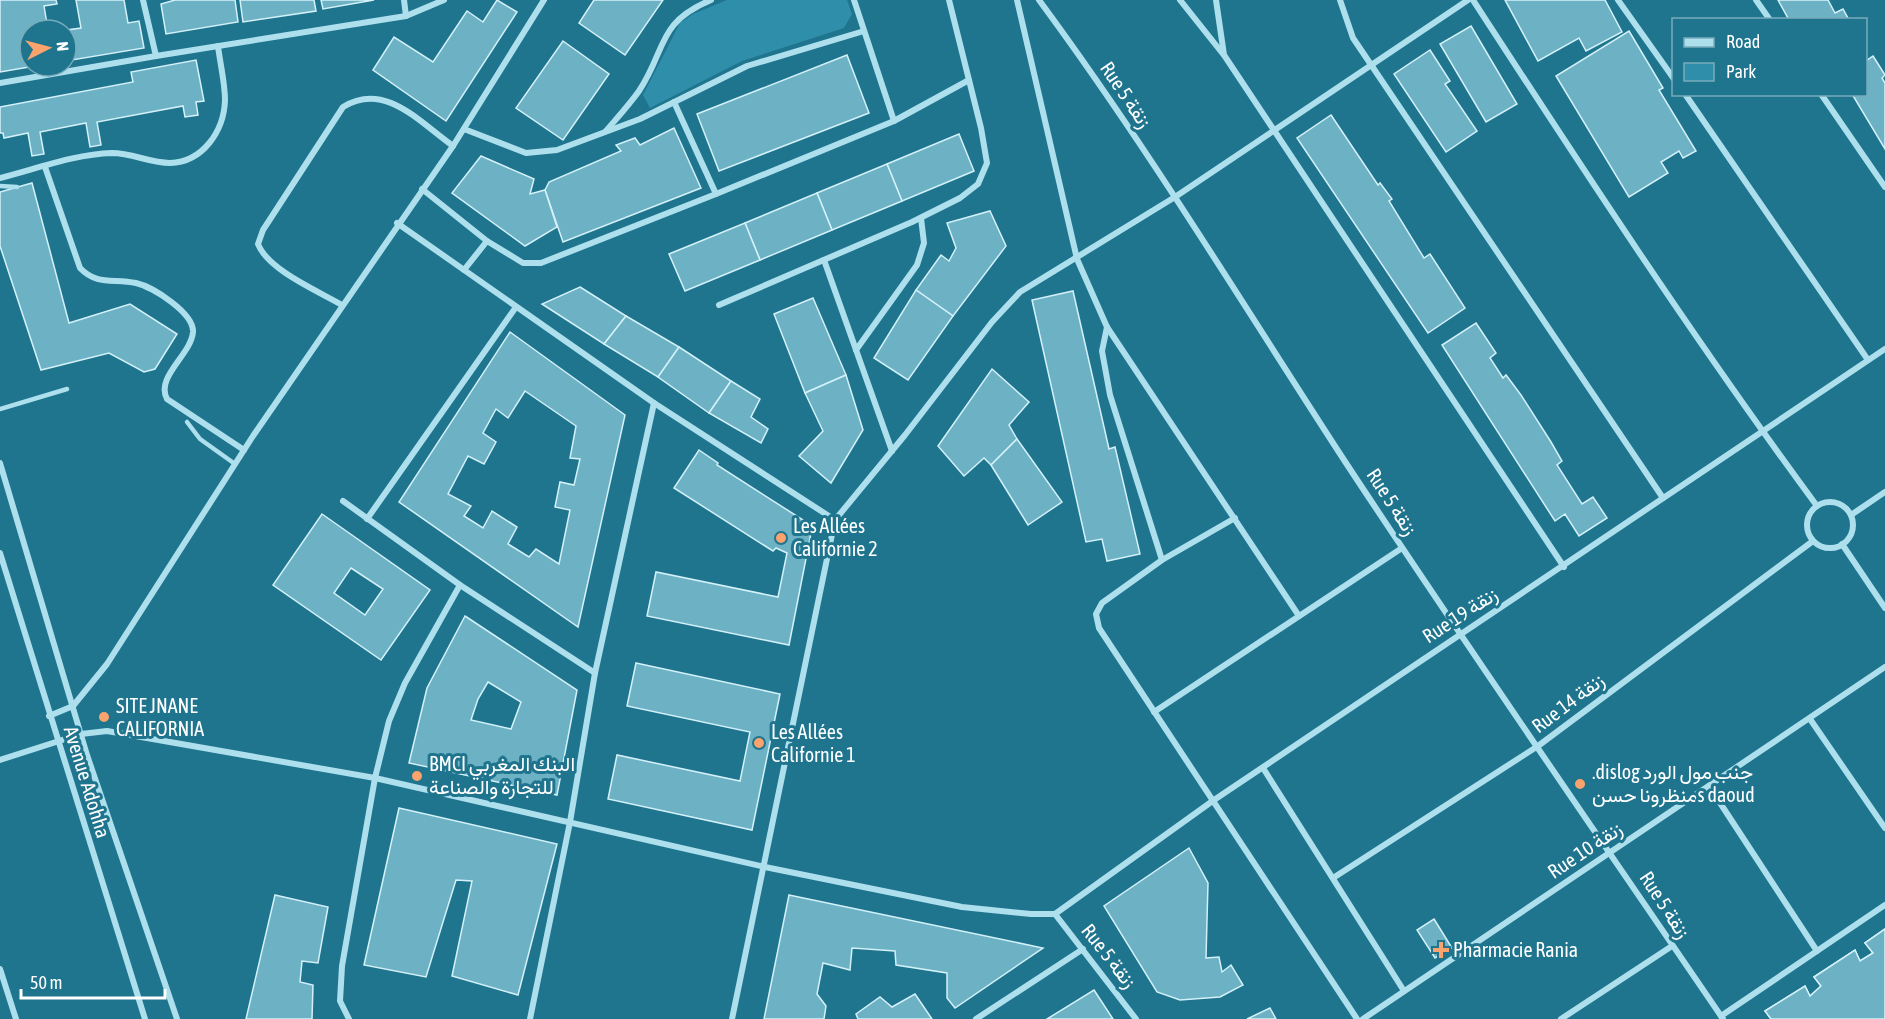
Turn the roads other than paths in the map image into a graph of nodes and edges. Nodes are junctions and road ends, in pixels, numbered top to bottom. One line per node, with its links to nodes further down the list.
1 (143, 0): 21 (street)
2 (404, 0): 16 (street)
3 (444, 0): 16 (street)
4 (544, 0): 30 (street)
5 (711, 0): 31 (street)
6 (854, 0): 18 (street)
7 (949, 0): 24 (street)
8 (1017, 0): 45 (street)
9 (1039, 0): 41 (street, Rue 5 زنقة)
10 (1180, 0): 20 (street)
11 (1216, 0): 20 (street)
12 (1340, 0): 22 (street)
13 (1470, 0): 22 (street); 59 (street)
14 (1618, 0): 23 (street)
15 (1756, 0): 17 (street)
16 (406, 16): 19 (street)
17 (1769, 18)
18 (864, 31): 28 (street); 29 (street)
19 (218, 46): 21 (street); 34 (street)
20 (1224, 55): 32 (street)
21 (156, 56): 25 (street)
22 (1370, 63): 32 (street); 65 (street)
23 (1672, 76)
24 (969, 80): 29 (street); 42 (street)
25 (0, 83)
26 (1686, 96): 54 (street)
27 (1822, 96): 38 (street)
28 (674, 102): 31 (street); 40 (street)
29 (894, 121): 40 (street)
30 (464, 129): 31 (street); 33 (street)
31 (606, 132)
32 (1273, 132): 41 (street); 77 (street)
33 (453, 146): 39 (street); 48 (street)
34 (45, 167): 35 (street); 60 (street)
35 (0, 178)
36 (0, 186): 37 (lane)
37 (16, 187)
38 (1885, 187)
39 (422, 189): 43 (street); 44 (street)
40 (716, 194): 44 (street)
41 (1175, 197): 45 (street); 74 (street, Rue 5 زنقة)
42 (921, 218): 46 (street); 53 (street)
43 (397, 223): 47 (street); 48 (street)
44 (487, 241): 47 (street)
45 (1077, 259): 51 (street); 61 (street)
46 (824, 260): 49 (street); 53 (street)
47 (464, 270): 50 (street)
48 (342, 305): 60 (street)
49 (719, 306)
50 (516, 307): 56 (street); 70 (street)
51 (1107, 327): 69 (street); 76 (street)
52 (1885, 349): 54 (street, Rue 19 زنقة)
53 (856, 350): 61 (street)
54 (1868, 360): 59 (street, Rue 19 زنقة)
55 (68, 389): 57 (lane)
56 (654, 403): 71 (street); 83 (street)
57 (0, 409)
58 (187, 422): 63 (lane)
59 (1763, 433): 65 (street, Rue 19 زنقة); 67 (street)
60 (244, 450): 63 (street)
61 (892, 451): 71 (street)
62 (0, 463): 84 (street)
63 (235, 464): 84 (street)
64 (1885, 492): 68 (street)
65 (1663, 498): 77 (street, Rue 19 زنقة)
66 (343, 501): 70 (street)
67 (1817, 506): 68 (street); 72 (street)
68 (1851, 515): 73 (street)
69 (1234, 518): 76 (street); 80 (street)
70 (368, 519): 78 (street)
71 (835, 520): 99 (street)
72 (1813, 541): 73 (street); 90 (street, Rue 14 زنقة)
73 (1842, 544): 79 (street)
74 (1402, 548): 80 (street); 81 (street, Rue 5 زنقة)
75 (0, 553): 86 (street, Avenue Adohha)
76 (1162, 560): 85 (street)
77 (1564, 567): 81 (street, Rue 19 زنقة)
78 (460, 585): 83 (street); 93 (street)
79 (1885, 608)
80 (1299, 616): 85 (street)
81 (1461, 633): 90 (street, Rue 5 زنقة); 92 (street, Rue 19 زنقة)
82 (1885, 667): 87 (street, Rue 10 زنقة)
83 (595, 673): 96 (street)
84 (73, 706): 86 (street); 88 (street)
85 (1154, 712): 95 (street)
86 (49, 716): 89 (street, Avenue Adohha)
87 (1810, 719): 94 (street, Rue 10 زنقة); 97 (street)
88 (81, 734): 89 (street); 93 (street); 112 (street)
89 (57, 742): 91 (street); 111 (street, Avenue Adohha)
90 (1538, 746): 98 (street, Rue 5 زنقة); 100 (street, Rue 14 زنقة)
91 (0, 760)
92 (1263, 768): 95 (street, Rue 19 زنقة); 100 (street)
93 (375, 778): 96 (street); 113 (street)
94 (1709, 786): 98 (street, Rue 10 زنقة); 105 (street)
95 (1214, 800): 102 (street, Rue 19 زنقة); 118 (street)
96 (570, 822): 99 (street); 114 (street)
97 (1885, 828)
98 (1611, 852): 103 (street, Rue 5 زنقة); 108 (street, Rue 10 زنقة)
99 (765, 867): 102 (street); 115 (street)
100 (1333, 878): 108 (street)
101 (1885, 905): 105 (street)
102 (1055, 914): 104 (street, Rue 5 زنقة)
103 (1672, 946): 109 (street, Rue 5 زنقة); 120 (street)
104 (1083, 949): 116 (street); 117 (street, Rue 5 زنقة)
105 (1817, 951): 109 (street)
106 (0, 969): 107 (street)
107 (3, 986): 110 (street)
108 (1404, 991): 119 (street, Rue 10 زنقة)
109 (1722, 1018)
110 (16, 1019)
111 (145, 1019)
112 (177, 1019)
113 (349, 1019)
114 (530, 1019)
115 (732, 1019)
116 (976, 1019)
117 (1136, 1019)
118 (1357, 1019)
119 (1363, 1019)
120 (1561, 1019)

